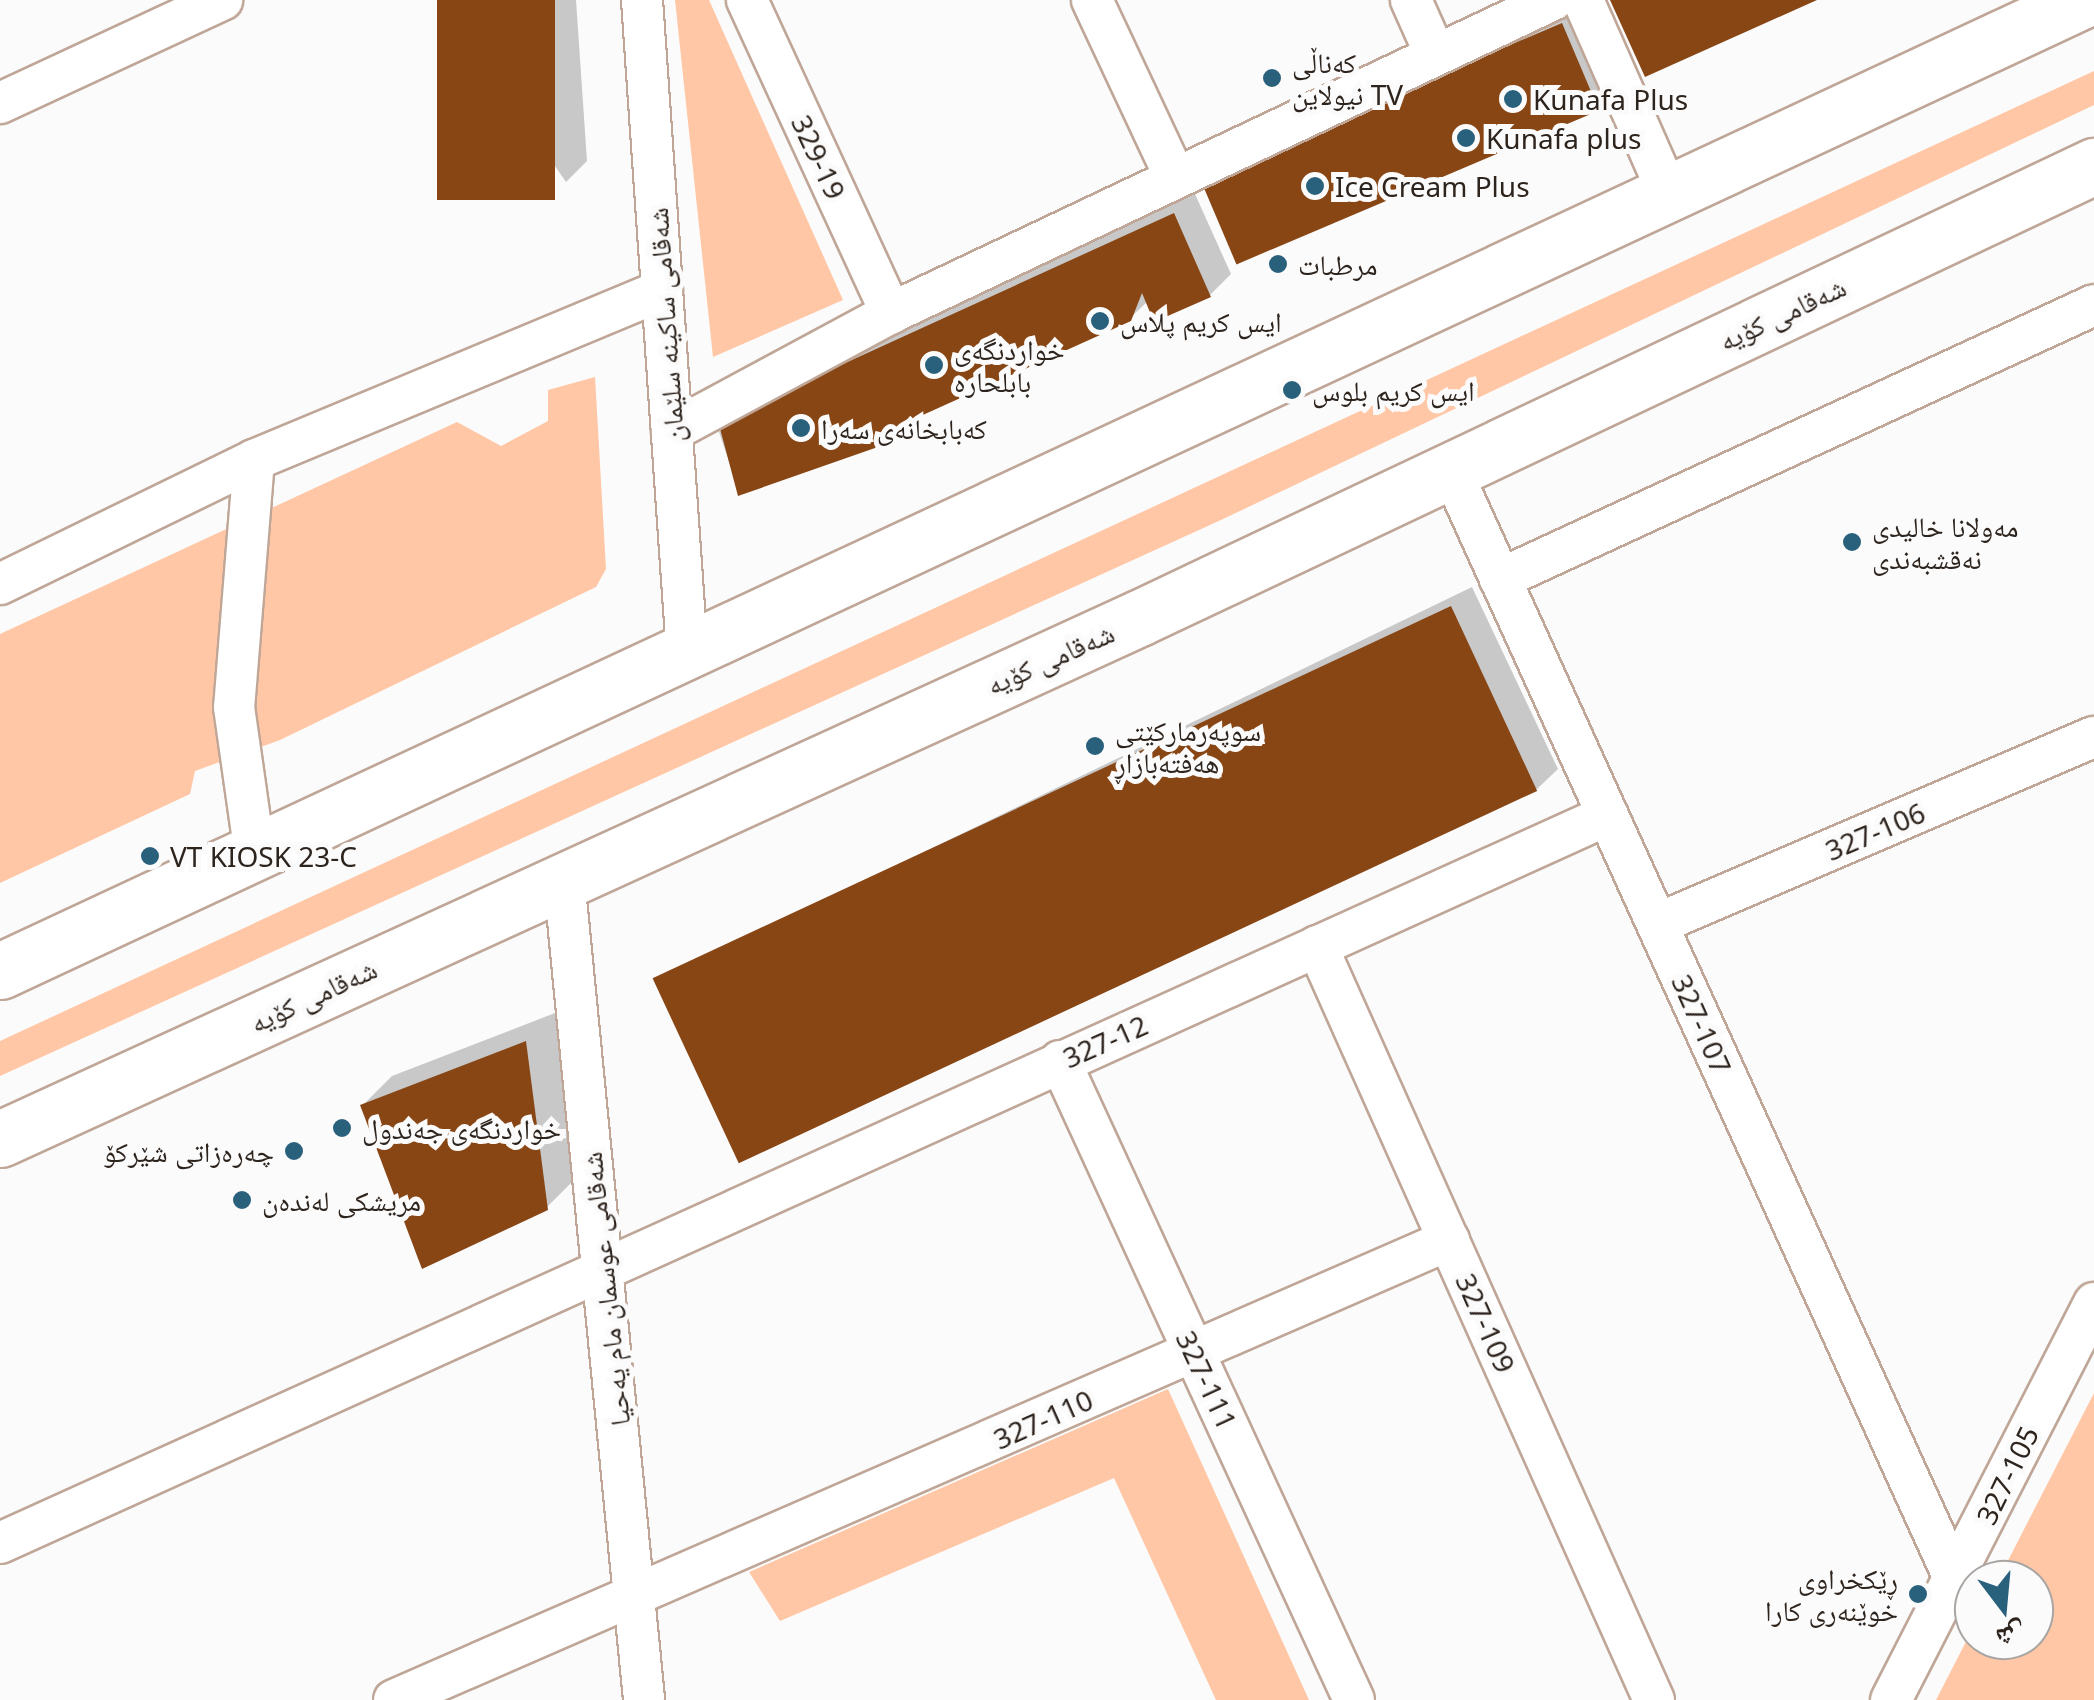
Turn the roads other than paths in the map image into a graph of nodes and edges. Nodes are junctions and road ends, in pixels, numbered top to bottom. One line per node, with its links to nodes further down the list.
1 (222, 0): 10 (street)
2 (642, 0): 14 (street, شەقامی ساکینە سلێمان)
3 (746, 0): 16 (street, 329-19)
4 (1092, 0): 12 (street)
5 (1411, 0): 9 (street)
6 (1553, 0): 9 (street)
7 (1583, 0): 13 (street)
8 (2083, 0): 13 (highway)
9 (1435, 54): 12 (street)
10 (0, 102)
11 (2092, 167): 19 (highway, شەقامی کۆیە)
12 (1175, 177): 16 (street)
13 (1668, 193): 22 (highway)
14 (662, 290): 17 (street, شەقامی ساکینە سلێمان); 18 (street)
15 (2094, 304): 20 (street)
16 (891, 314): 17 (street)
17 (672, 431): 22 (street, شەقامی ساکینە سلێمان)
18 (254, 460): 21 (street); 25 (street)
19 (1450, 468): 20 (street, 327-107); 26 (highway, شەقامی کۆیە)
20 (1500, 579): 24 (street, 327-107)
21 (0, 584)
22 (687, 651): 25 (highway)
23 (2094, 737): 27 (street, 327-106)
24 (1608, 816): 27 (street, 327-107); 28 (street, 327-12)
25 (254, 848): 29 (highway)
26 (564, 879): 31 (highway, شەقامی کۆیە); 33 (street, شەقامی عوسمان مام یەحیا)
27 (1657, 924): 38 (street, 327-107)
28 (1317, 946): 30 (street, 327-12); 32 (street, 327-109)
29 (0, 971)
30 (1060, 1061): 33 (street, 327-12); 35 (street, 327-111)
31 (0, 1139)
32 (1449, 1240): 35 (street, 327-110); 44 (street, 327-109)
33 (602, 1266): 36 (street, 327-12); 40 (street, شەقامی عوسمان مام یەحیا)
34 (2094, 1303): 37 (street, 327-105)
35 (1194, 1352): 40 (street, 327-110); 43 (street, 327-111)
36 (0, 1542)
37 (1965, 1560)
38 (1954, 1578)
39 (1954, 1582): 45 (street, 327-105)
40 (636, 1597): 41 (street, 327-110); 42 (street, شەقامی عوسمان مام یەحیا)
41 (394, 1700)
42 (644, 1700)
43 (1354, 1700)
44 (1654, 1700)
45 (1891, 1700)

